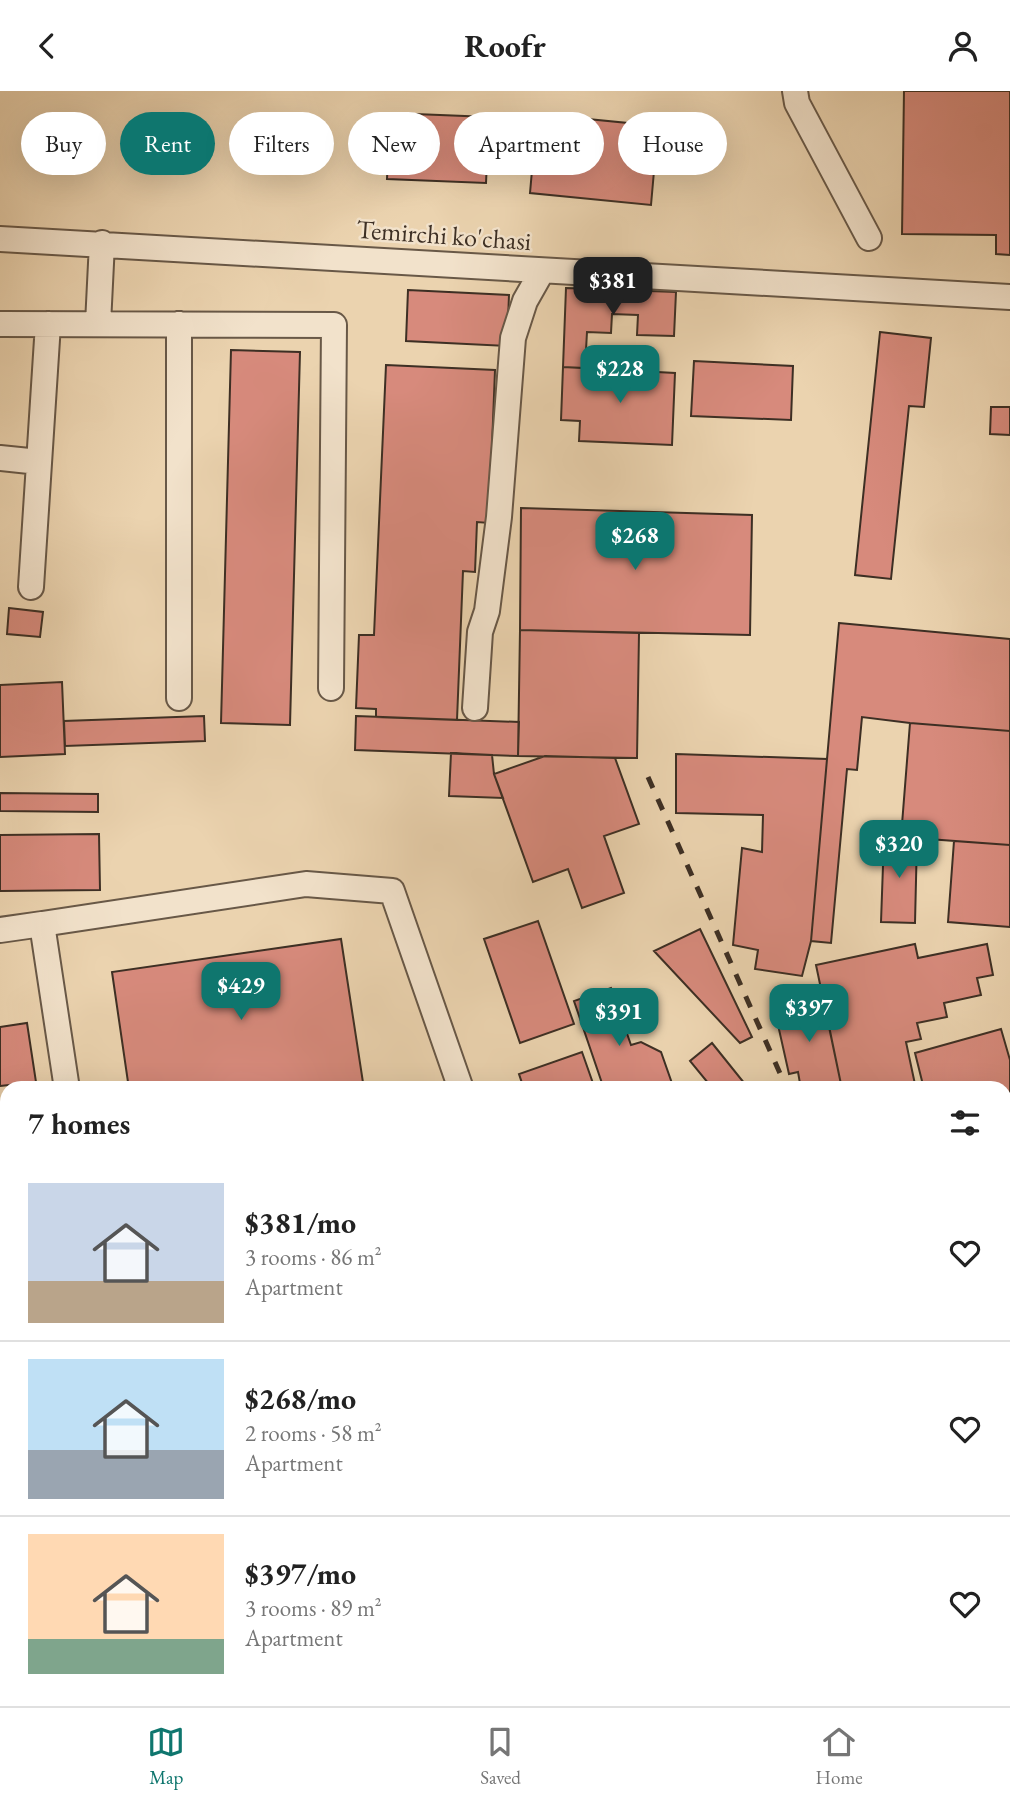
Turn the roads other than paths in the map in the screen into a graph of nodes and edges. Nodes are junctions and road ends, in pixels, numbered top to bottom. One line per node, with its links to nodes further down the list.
1 (795, 91): 2 (lane)
2 (869, 238)
3 (0, 239): 4 (lane, Temirchi ko'chasi)
4 (102, 243): 5 (lane, Temirchi ko'chasi); 9 (lane)
5 (542, 271): 6 (lane, Temirchi ko'chasi); 16 (lane)
6 (1010, 297)
7 (0, 324): 8 (lane)
8 (48, 324): 9 (lane); 12 (lane)
9 (98, 324): 10 (lane)
10 (179, 324): 14 (lane); 15 (lane)
11 (0, 458): 12 (lane)
12 (39, 461): 13 (lane)
13 (31, 587)
14 (331, 688)
15 (179, 698)
16 (475, 708)
17 (42, 924): 18 (lane); 19 (lane); 20 (lane)
18 (0, 930)
19 (66, 1081)
20 (458, 1081)

